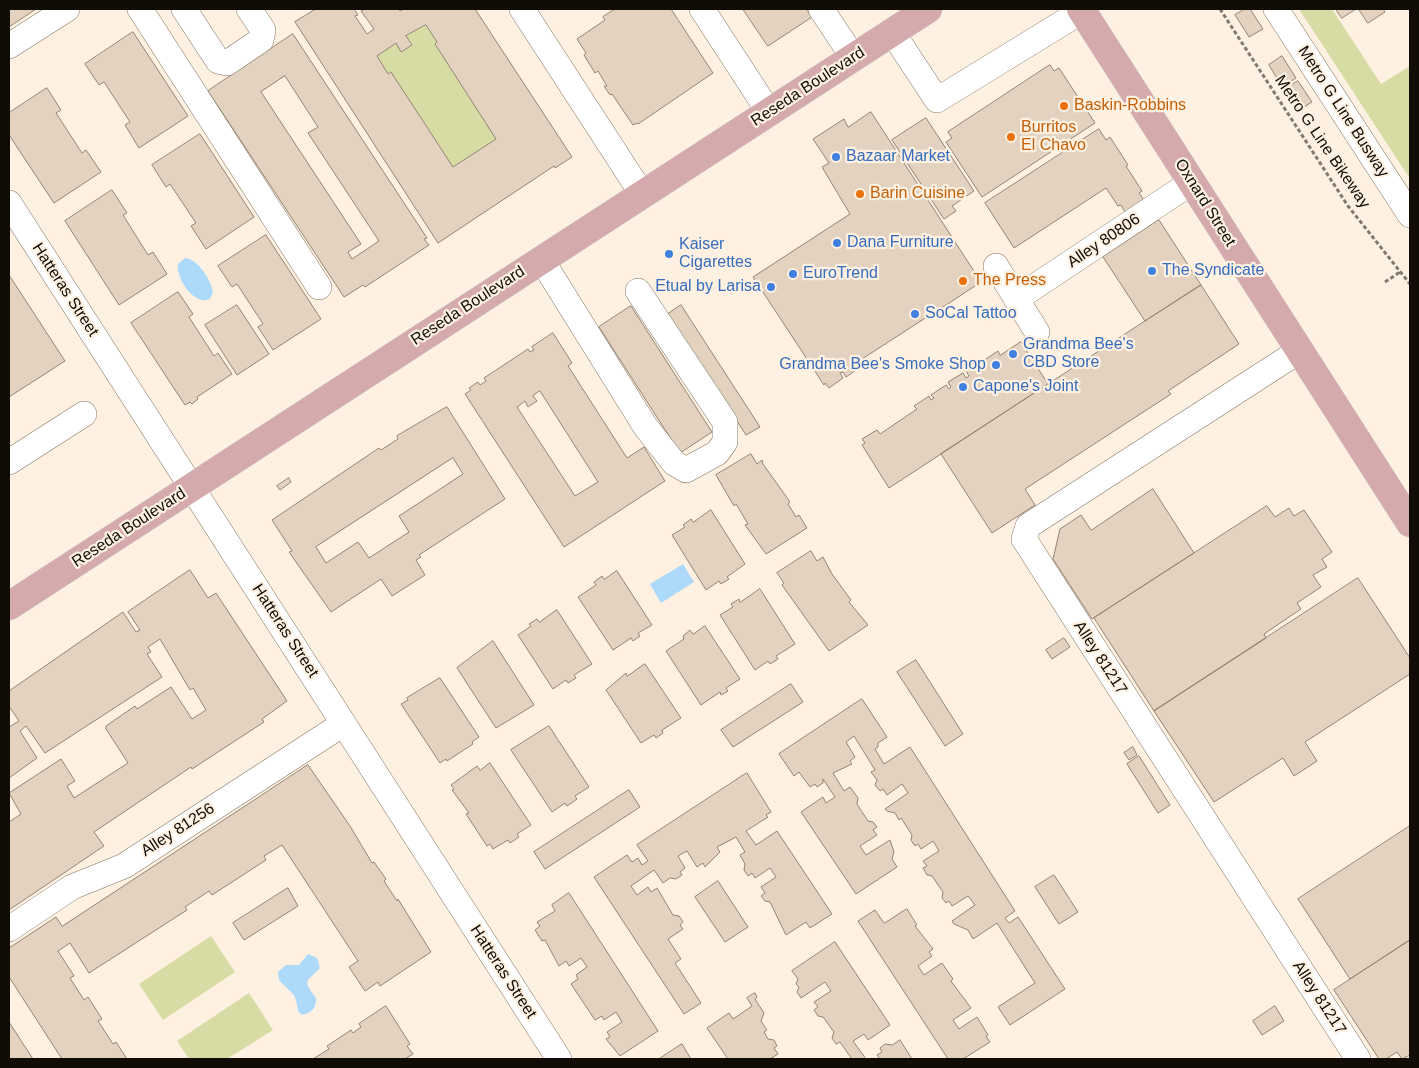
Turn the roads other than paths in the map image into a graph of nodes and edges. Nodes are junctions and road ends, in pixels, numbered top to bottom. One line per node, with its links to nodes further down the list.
1 (66, 9): 12 (street)
2 (140, 9): 21 (street)
3 (184, 9): 4 (street)
4 (249, 9)
5 (522, 9): 16 (street)
6 (702, 9): 14 (street)
7 (821, 9): 13 (street)
8 (928, 9): 11 (main road, Reseda Boulevard)
9 (1276, 9): 18 (street, Metro G Line Busway)
10 (1082, 10): 11 (street); 15 (main road, Oxnard Street)
11 (892, 32): 13 (main road, Reseda Boulevard)
12 (9, 46)
13 (853, 57): 14 (main road, Reseda Boulevard)
14 (770, 112): 16 (main road, Reseda Boulevard)
15 (1192, 182): 23 (street, Alley 80806); 25 (main road, Oxnard Street)
16 (642, 194): 19 (main road, Reseda Boulevard)
17 (9, 203): 28 (street, Hatteras Street)
18 (1410, 215)
19 (541, 259): 22 (street); 28 (main road, Reseda Boulevard)
20 (996, 266): 23 (street)
21 (320, 287)
22 (638, 290)
23 (1016, 299): 24 (street)
24 (1037, 332)
25 (1299, 351): 29 (main road, Oxnard Street); 34 (street, Alley 81217)
26 (84, 414): 27 (street)
27 (9, 462)
28 (192, 486): 30 (main road, Reseda Boulevard); 31 (street, Hatteras Street)
29 (1410, 523)
30 (9, 606)
31 (343, 724): 32 (street, Alley 81256); 33 (street, Hatteras Street)
32 (9, 928)
33 (559, 1059)
34 (1358, 1059)

